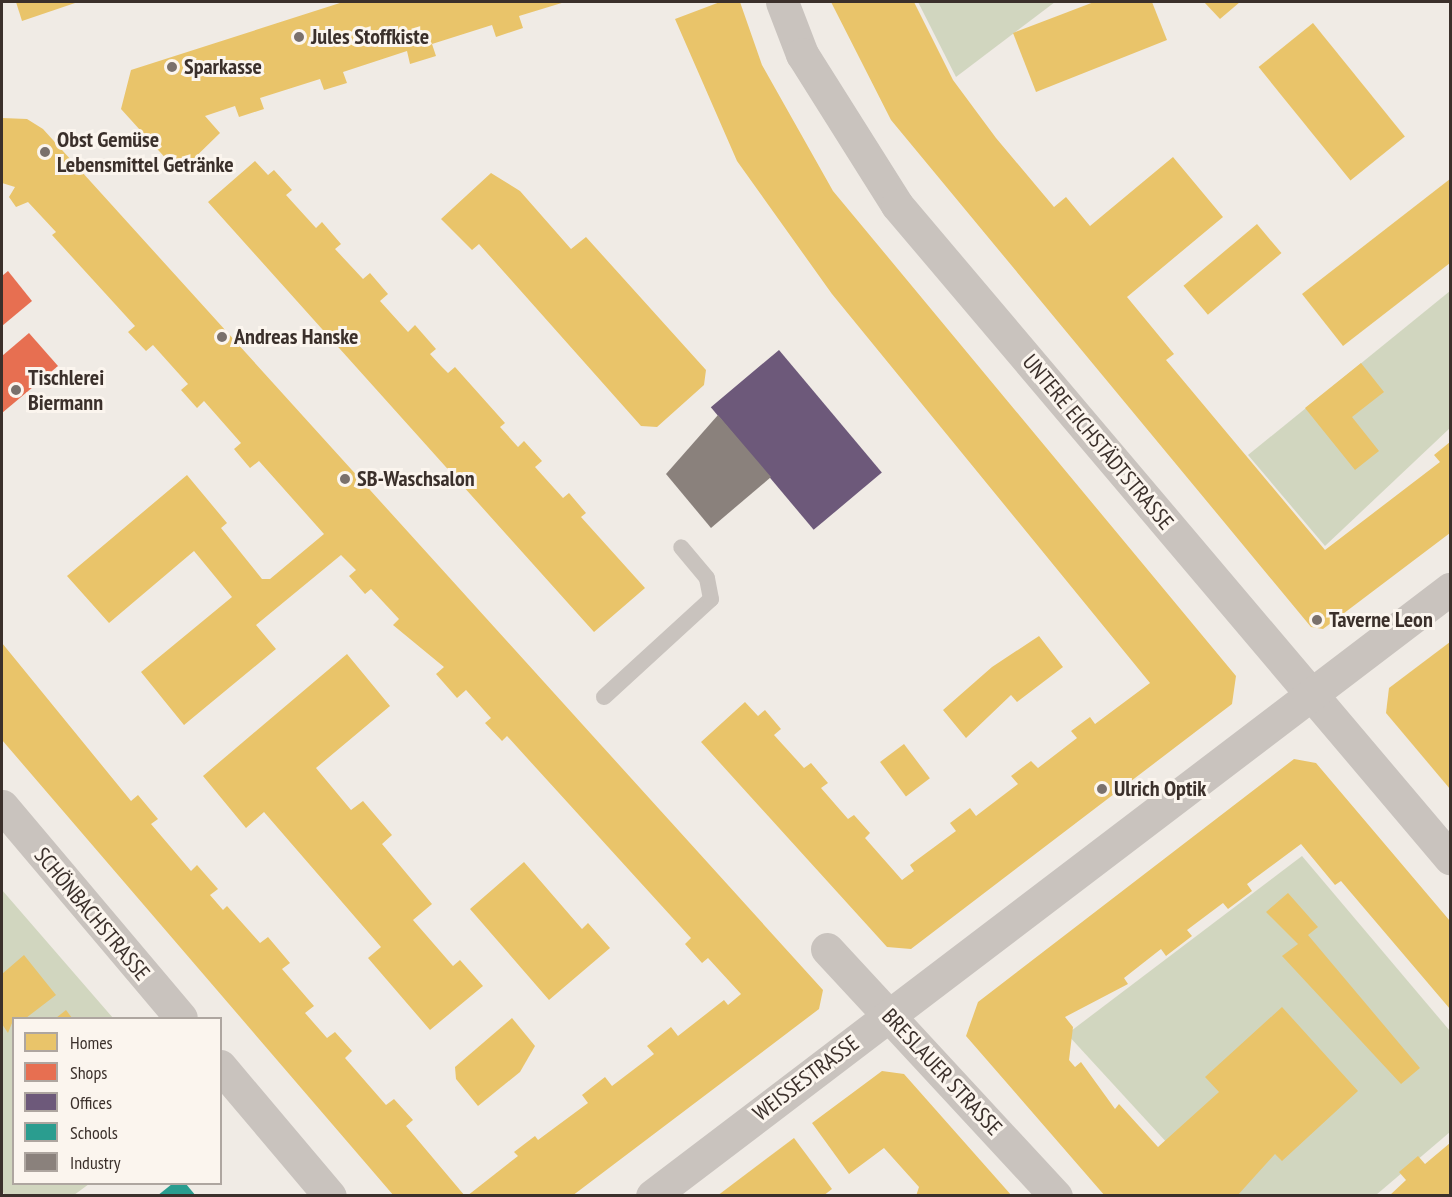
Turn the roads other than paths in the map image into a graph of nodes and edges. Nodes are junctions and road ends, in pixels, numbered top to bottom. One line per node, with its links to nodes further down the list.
1 (782, 2): 4 (street, UNTERE EICHSTÄDTSTRASSE)
2 (681, 547): 5 (lane)
3 (1450, 589): 4 (street, WEISSESTRASSE)
4 (1310, 693): 7 (street, UNTERE EICHSTÄDTSTRASSE); 9 (street, WEISSESTRASSE)
5 (604, 697)
6 (2, 809): 10 (street, SCHÖNBACHSTRASSE)
7 (1450, 858)
8 (827, 949): 9 (street, BRESLAUER STRASSE)
9 (888, 1014): 13 (street, WEISSESTRASSE); 14 (street, BRESLAUER STRASSE)
10 (180, 1017)
11 (222, 1068): 12 (street)
12 (330, 1196)
13 (652, 1196)
14 (1056, 1196)

